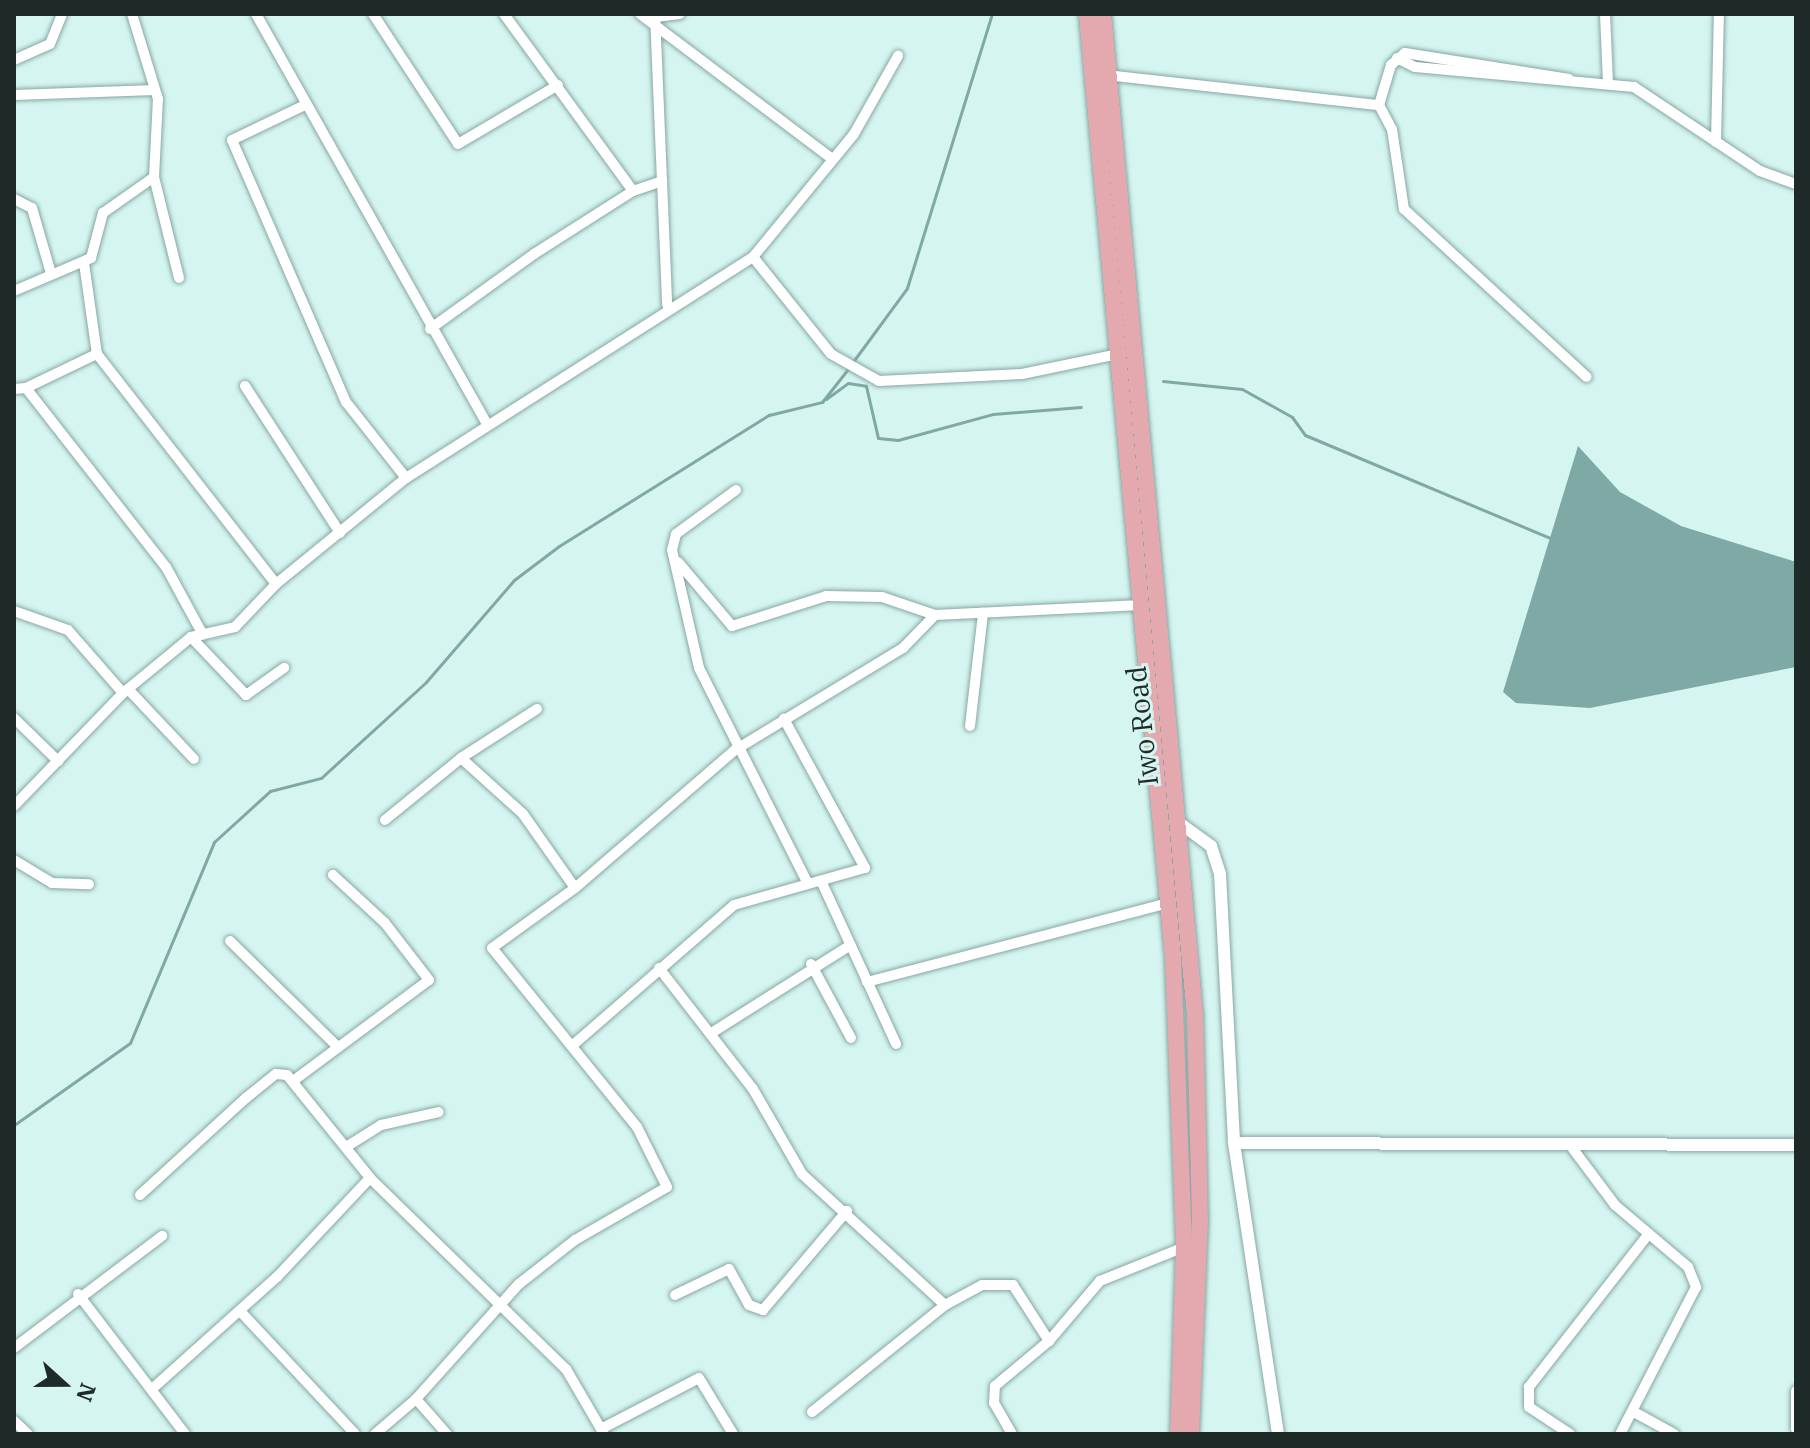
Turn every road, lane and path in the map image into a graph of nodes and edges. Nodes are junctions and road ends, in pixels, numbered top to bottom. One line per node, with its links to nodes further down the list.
1 (62, 14): 14 (street)
2 (132, 14): 18 (street)
3 (256, 14): 20 (street)
4 (373, 14): 17 (street)
5 (504, 14): 17 (street)
6 (640, 14): 12 (street)
7 (680, 14): 12 (street)
8 (1087, 14): 37 (main road, Iwo Road)
9 (1103, 14): 15 (main road, Iwo Road)
10 (1605, 14): 16 (street)
11 (1719, 14): 22 (street)
12 (656, 20): 23 (street); 25 (street)
13 (898, 56): 23 (street)
14 (15, 64)
15 (1106, 75): 21 (street); 57 (main road, Iwo Road)
16 (1608, 83): 21 (street); 22 (street)
17 (558, 85): 27 (street)
18 (155, 90): 19 (street); 24 (street)
19 (14, 95)
20 (305, 105): 35 (street); 43 (street)
21 (1379, 105): 38 (street)
22 (1716, 142): 26 (street)
23 (830, 157): 29 (street)
24 (154, 177): 30 (street); 32 (street)
25 (662, 181): 27 (street); 34 (street)
26 (1796, 184)
27 (633, 191): 35 (street)
28 (14, 199): 31 (street)
29 (753, 257): 34 (street); 37 (street)
30 (84, 263): 31 (street); 36 (street)
31 (50, 270): 33 (street)
32 (179, 278)
33 (14, 291)
34 (667, 305): 42 (street)
35 (430, 329): 42 (street)
36 (97, 354): 40 (street); 47 (street)
37 (1114, 355): 49 (main road, Iwo Road)
38 (1587, 377)
39 (245, 386): 45 (street)
40 (26, 388): 41 (street); 54 (street)
41 (14, 389)
42 (487, 424): 43 (street)
43 (406, 478): 45 (street)
44 (736, 490): 46 (street)
45 (340, 533): 47 (street)
46 (678, 562): 48 (street); 50 (street)
47 (276, 584): 54 (street)
48 (702, 594): 50 (street); 53 (street)
49 (1141, 605): 52 (street); 57 (main road, Iwo Road)
50 (685, 607): 62 (street)
51 (14, 611): 56 (street)
52 (983, 613): 53 (street); 61 (street)
53 (935, 615): 60 (street)
54 (197, 636): 55 (street); 56 (street)
55 (284, 668)
56 (126, 691): 64 (street); 65 (street)
57 (1159, 700): 68 (main road, Iwo Road); 75 (main road, Iwo Road)
58 (537, 709): 63 (street)
59 (14, 718): 65 (street)
60 (784, 719): 62 (street); 73 (street)
61 (970, 726)
62 (735, 750): 71 (street); 74 (street)
63 (461, 758): 67 (street); 74 (street)
64 (194, 759)
65 (58, 761): 66 (street)
66 (14, 806)
67 (385, 820)
68 (1178, 822): 88 (street); 121 (main road, Iwo Road)
69 (16, 867): 72 (street)
70 (333, 875): 84 (street)
71 (807, 882): 73 (street); 79 (street)
72 (89, 884)
73 (823, 885): 77 (street)
74 (575, 888): 85 (street)
75 (1168, 903): 80 (street); 97 (main road, Iwo Road)
76 (230, 941): 84 (street)
77 (849, 946): 78 (street); 80 (street)
78 (811, 964): 81 (street); 82 (street)
79 (659, 968): 81 (street); 85 (street)
80 (867, 982): 83 (street)
81 (713, 1032): 94 (street)
82 (851, 1038)
83 (896, 1044)
84 (336, 1045): 86 (street)
85 (573, 1045): 100 (street)
86 (293, 1081): 90 (street); 93 (street)
87 (439, 1112): 90 (street)
88 (1234, 1143): 91 (street); 122 (street)
89 (1796, 1145): 91 (street)
90 (346, 1147): 92 (street)
91 (1573, 1149): 96 (street)
92 (370, 1178): 100 (street); 102 (street)
93 (140, 1195)
94 (847, 1211): 99 (street); 101 (street)
95 (162, 1236): 98 (street)
96 (1647, 1236): 109 (street); 123 (street)
97 (1184, 1247): 103 (street); 120 (main road, Iwo Road)
98 (78, 1294): 104 (street); 105 (street)
99 (675, 1295)
100 (501, 1301): 107 (street); 112 (street)
101 (945, 1305): 103 (street); 108 (street)
102 (240, 1311): 105 (street); 115 (street)
103 (1049, 1341): 119 (street)
104 (14, 1348)
105 (152, 1389): 114 (street)
106 (1796, 1391): 111 (street)
107 (416, 1399): 116 (street); 117 (street)
108 (812, 1412)
109 (1634, 1412): 124 (street); 125 (street)
110 (14, 1421): 113 (street)
111 (1796, 1429)
112 (602, 1432): 118 (street)
113 (28, 1434)
114 (185, 1434)
115 (355, 1434)
116 (375, 1434)
117 (447, 1434)
118 (733, 1434)
119 (1012, 1434)
120 (1178, 1434)
121 (1191, 1434)
122 (1278, 1434)
123 (1570, 1434)
124 (1620, 1434)
125 (1674, 1434)

